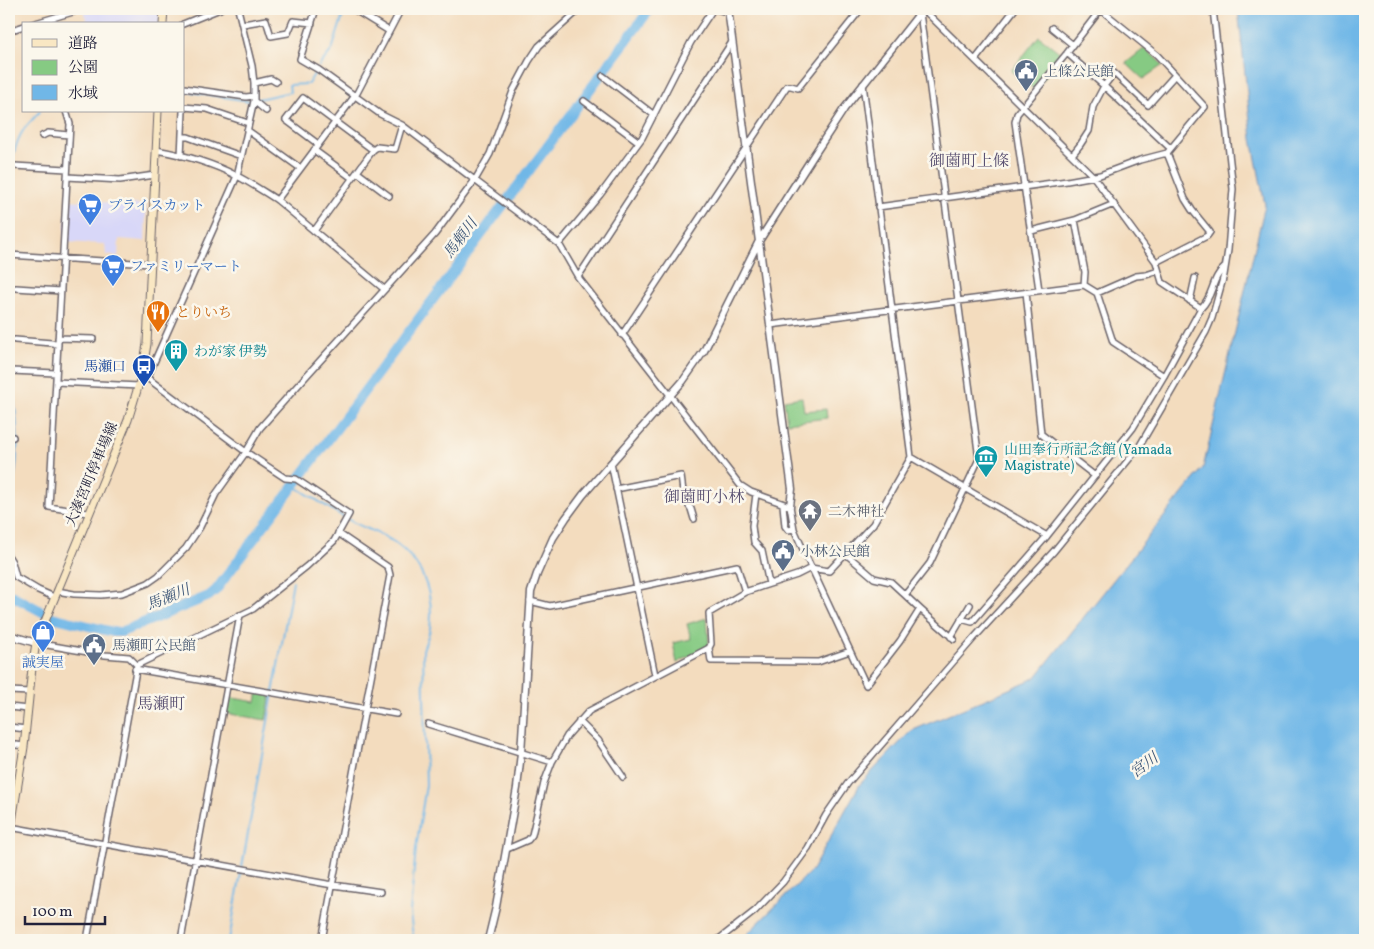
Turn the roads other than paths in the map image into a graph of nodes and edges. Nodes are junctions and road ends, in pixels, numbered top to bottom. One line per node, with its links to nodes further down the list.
1 (83, 9): 16 (street)
2 (164, 9): 17 (main road)
3 (220, 9): 18 (street)
4 (238, 9): 20 (street)
5 (316, 9): 19 (street)
6 (401, 9): 24 (street)
7 (580, 9): 71 (street)
8 (714, 9): 14 (street); 45 (street)
9 (861, 9): 55 (street)
10 (1015, 9): 28 (street)
11 (1100, 9): 26 (street); 29 (street)
12 (1213, 9): 87 (street)
13 (355, 10): 24 (street)
14 (728, 10): 25 (street)
15 (922, 10): 28 (street); 33 (street); 74 (street)
16 (43, 22)
17 (163, 22)
18 (185, 23)
19 (312, 23): 20 (street); 36 (street)
20 (242, 24): 32 (street)
21 (22, 27): 23 (street)
22 (1052, 28): 26 (street)
23 (9, 31)
24 (389, 31): 36 (street)
25 (732, 42): 55 (street); 89 (street)
26 (1073, 45): 27 (street)
27 (1067, 53): 34 (street); 40 (street)
28 (975, 60): 40 (street)
29 (1175, 75): 34 (street); 58 (street)
30 (603, 76): 45 (street)
31 (276, 82): 32 (street)
32 (254, 83): 37 (street)
33 (862, 84): 77 (street); 81 (street)
34 (1104, 86): 58 (street); 59 (street)
35 (185, 88): 37 (street)
36 (355, 96): 46 (street); 48 (street)
37 (254, 99): 41 (street); 47 (street)
38 (584, 101): 53 (street)
39 (185, 107): 47 (street)
40 (1023, 107): 59 (street); 72 (street)
41 (266, 110)
42 (66, 112): 50 (street)
43 (158, 112): 56 (main road, 大湊宮町停車場線)
44 (183, 112): 52 (street)
45 (654, 115): 53 (street)
46 (335, 121): 54 (street); 54 (street); 57 (street)
47 (248, 123): 49 (street)
48 (402, 125): 57 (street); 71 (street)
49 (247, 130): 61 (street); 63 (street)
50 (69, 135): 51 (street); 64 (street)
51 (42, 136)
52 (182, 137): 60 (street); 61 (street)
53 (639, 142): 82 (street)
54 (316, 147): 63 (street); 70 (street)
55 (746, 148): 81 (street); 103 (street)
56 (156, 150): 60 (street); 66 (main road, 大湊宮町停車場線)
57 (372, 150): 65 (street)
58 (1169, 150): 68 (street); 85 (street)
59 (1072, 155): 68 (street)
60 (181, 156): 67 (street)
61 (241, 156): 67 (street)
62 (14, 166): 64 (street)
63 (300, 168): 75 (street)
64 (68, 169): 69 (street)
65 (357, 172): 70 (street); 73 (street)
66 (155, 175): 69 (street); 86 (main road, 大湊宮町停車場線)
67 (237, 176): 75 (street); 110 (street)
68 (1093, 176): 72 (street); 76 (street)
69 (67, 177): 84 (street)
70 (352, 178): 79 (street)
71 (475, 180): 82 (street); 93 (street)
72 (1024, 188): 74 (street); 80 (street)
73 (389, 196)
74 (945, 198): 77 (street); 98 (street)
75 (277, 200): 79 (street)
76 (1114, 204): 78 (street); 85 (street)
77 (878, 207): 101 (street)
78 (1075, 220): 80 (street); 91 (street)
79 (314, 231): 93 (street)
80 (1030, 231): 94 (street)
81 (759, 241): 102 (street); 114 (street)
82 (559, 244): 89 (street)
83 (9, 255): 84 (street)
84 (62, 259): 86 (street); 95 (street)
85 (1156, 262): 88 (street)
86 (150, 264): 110 (main road, 大湊宮町停車場線)
87 (1225, 267): 100 (street); 174 (street)
88 (1158, 272): 97 (street); 99 (street)
89 (578, 277): 103 (street)
90 (1196, 278): 99 (street)
91 (1084, 285): 94 (street); 97 (street)
92 (16, 288): 95 (street)
93 (384, 289): 115 (street)
94 (1039, 290): 96 (street)
95 (61, 291): 104 (street)
96 (1026, 292): 98 (street); 118 (street)
97 (1097, 293): 111 (street)
98 (958, 301): 101 (street); 120 (street)
99 (1190, 301): 100 (street)
100 (1201, 308): 111 (street)
101 (892, 309): 102 (street); 116 (street)
102 (770, 325): 122 (street)
103 (622, 335): 114 (street)
104 (58, 338): 105 (street); 107 (street)
105 (93, 339)
106 (15, 340): 107 (street)
107 (58, 345): 109 (street)
108 (11, 371): 109 (street)
109 (56, 373): 112 (street)
110 (144, 376): 113 (main road, 大湊宮町停車場線); 115 (street)
111 (1164, 376): 118 (street)
112 (56, 382): 113 (street); 123 (street)
113 (138, 386): 123 (main road, 大湊宮町停車場線)
114 (670, 396): 117 (street); 121 (street)
115 (246, 452): 126 (street); 134 (street)
116 (911, 457): 120 (street); 128 (street)
117 (611, 463): 119 (street); 136 (street)
118 (1095, 476): 127 (street)
119 (616, 489): 124 (street); 132 (street)
120 (966, 490): 127 (street); 135 (street)
121 (756, 494): 122 (street); 131 (street)
122 (786, 506): 125 (street); 125 (street)
123 (88, 513): 134 (main road, 大湊宮町停車場線)
124 (694, 520)
125 (794, 529): 130 (street)
126 (338, 533): 139 (street); 152 (street)
127 (1047, 536): 140 (street)
128 (846, 554): 130 (street); 135 (street)
129 (9, 558): 134 (street)
130 (811, 568): 131 (street); 144 (street)
131 (769, 584): 133 (street)
132 (637, 588): 133 (street); 136 (street); 146 (street)
133 (745, 592): 143 (street)
134 (55, 594): 142 (main road, 大湊宮町停車場線)
135 (905, 595): 138 (street)
136 (530, 601): 160 (street)
137 (970, 605): 140 (street)
138 (920, 609): 140 (street); 144 (street)
139 (240, 615): 145 (street); 147 (street)
140 (961, 619)
141 (9, 635): 142 (street)
142 (36, 643): 145 (street); 149 (main road, 大湊宮町停車場線)
143 (708, 648): 144 (street); 146 (street)
144 (850, 651)
145 (136, 667): 147 (street); 165 (street)
146 (655, 675): 154 (street)
147 (228, 685): 152 (street); 167 (street)
148 (9, 690): 149 (street)
149 (30, 692): 151 (main road, 大湊宮町停車場線)
150 (9, 707): 151 (street)
151 (28, 709): 157 (main road, 大湊宮町停車場線)
152 (366, 710): 153 (street); 168 (street)
153 (396, 714)
154 (579, 721): 161 (street); 162 (street)
155 (428, 724): 160 (street)
156 (9, 727): 157 (street)
157 (26, 729): 159 (main road, 大湊宮町停車場線)
158 (9, 744): 159 (street)
159 (24, 746): 163 (main road, 大湊宮町停車場線)
160 (521, 753): 161 (street); 166 (street)
161 (552, 762): 166 (street)
162 (623, 777)
163 (10, 828): 164 (main road, 大湊宮町停車場線); 165 (street)
164 (9, 840)
165 (104, 845): 167 (street); 170 (street)
166 (507, 849): 173 (street)
167 (196, 860): 168 (street); 171 (street)
168 (334, 885): 169 (street); 172 (street)
169 (381, 892)
170 (87, 940)
171 (181, 940)
172 (322, 940)
173 (488, 940)
174 (718, 940)

